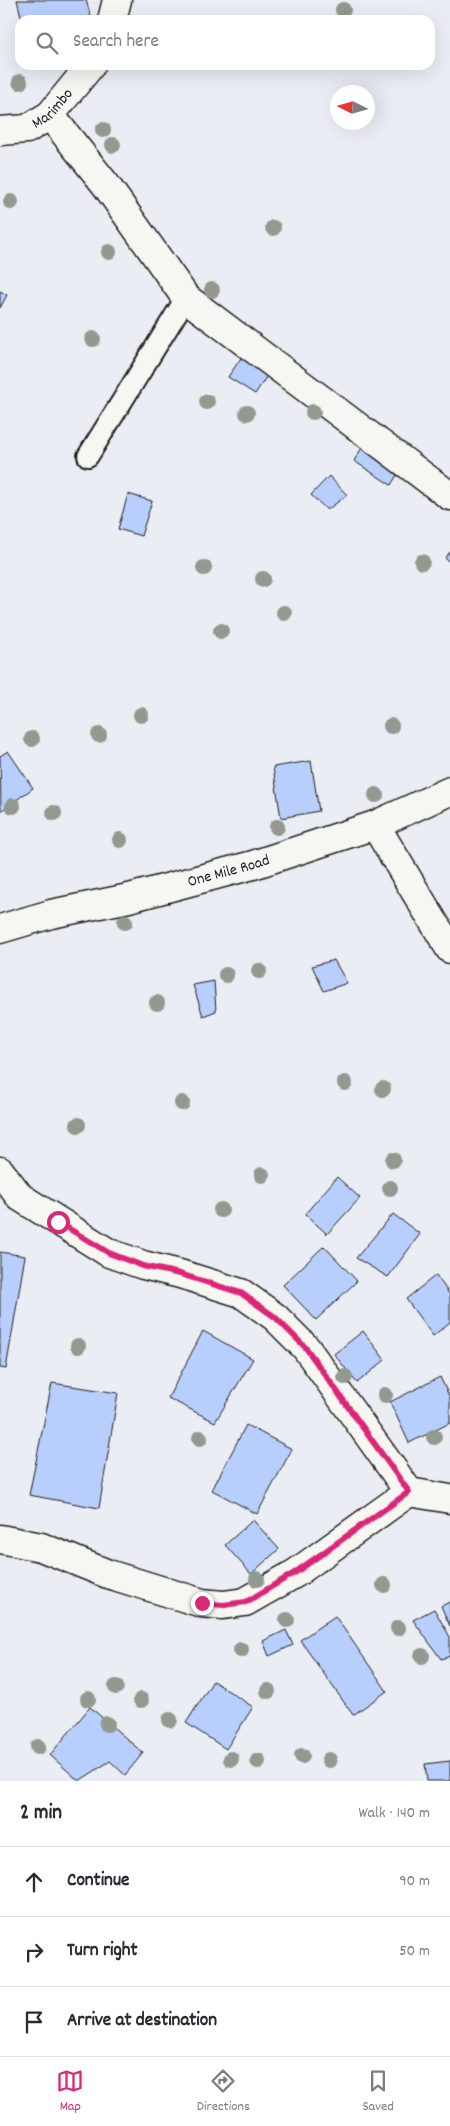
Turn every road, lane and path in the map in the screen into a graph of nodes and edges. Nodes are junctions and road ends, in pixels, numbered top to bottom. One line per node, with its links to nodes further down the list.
1 (117, 0): 2 (street)
2 (113, 15)
3 (87, 70): 4 (street, Marimbo)
4 (50, 115): 5 (street, Marimbo); 6 (street)
5 (0, 131)
6 (186, 298): 7 (lane); 8 (street)
7 (88, 456)
8 (450, 496)
9 (450, 791): 10 (street, One Mile Road)
10 (375, 825): 11 (street, One Mile Road); 12 (street)
11 (0, 929)
12 (450, 949)
13 (0, 1171): 14 (street)
14 (409, 1492): 15 (street); 16 (street)
15 (450, 1498)
16 (0, 1539)

